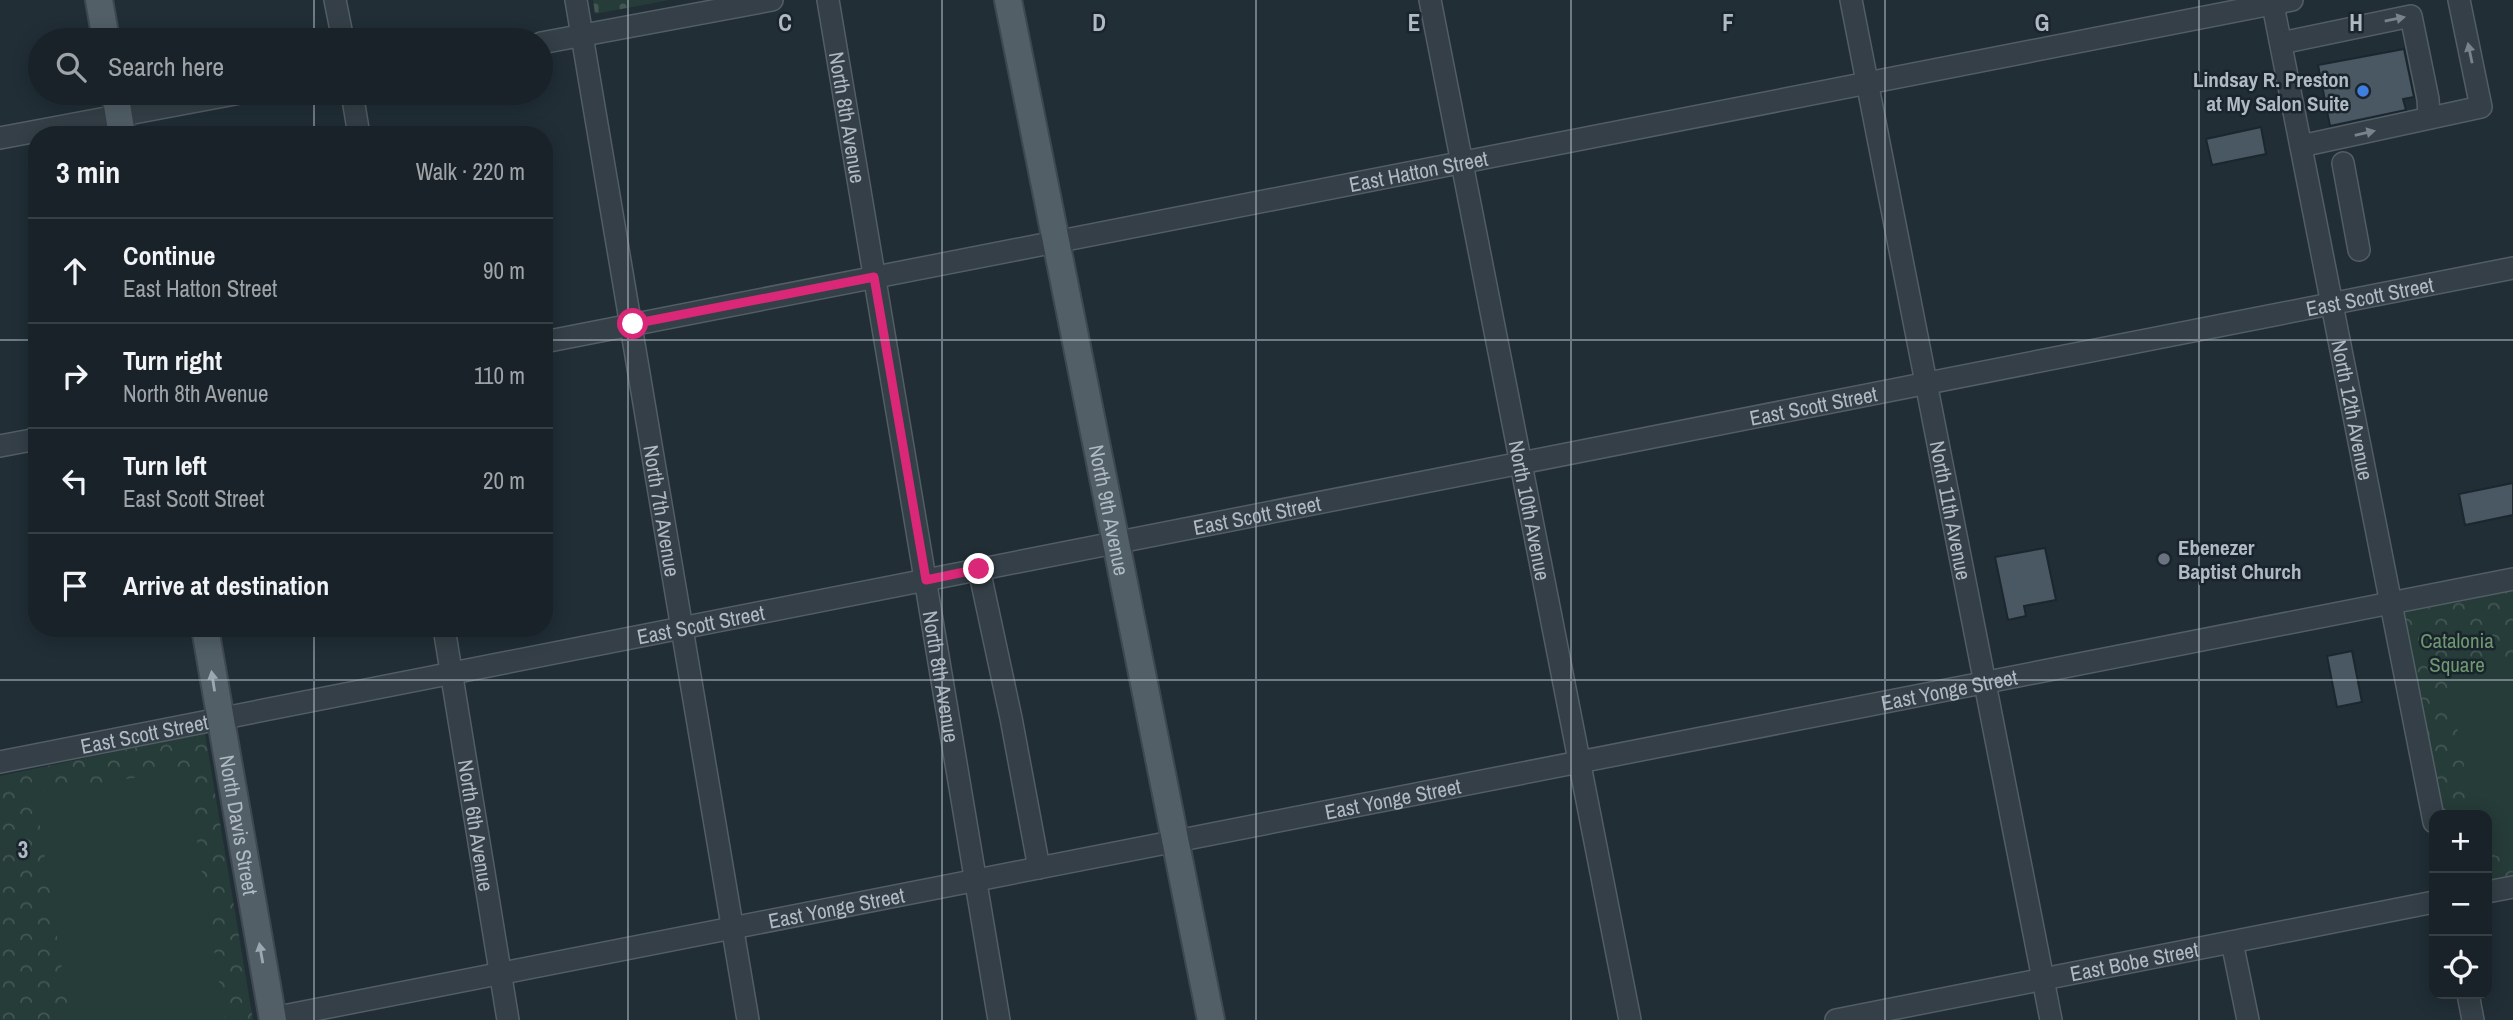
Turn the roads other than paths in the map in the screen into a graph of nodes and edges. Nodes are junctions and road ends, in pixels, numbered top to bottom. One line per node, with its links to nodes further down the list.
1 (99, 0): 11 (main road)
2 (335, 0): 12 (street)
3 (576, 0): 13 (street, North 7th Avenue)
4 (772, 0): 13 (street)
5 (828, 0): 33 (street, North 8th Avenue)
6 (1008, 0): 30 (main road, North 9th Avenue)
7 (1430, 0): 26 (street, North 10th Avenue)
8 (1851, 0): 16 (street, North 11th Avenue)
9 (2459, 0): 20 (street, one-way to 9)
10 (2279, 1): 15 (street, North 12th Avenue); 16 (street, East Hatton Street)
11 (104, 28)
12 (341, 28)
13 (583, 36): 14 (street); 35 (street, North 7th Avenue)
14 (553, 41)
15 (2281, 43): 20 (street, one-way to 20); 25 (street, North 12th Avenue)
16 (1868, 83): 26 (street, East Hatton Street); 37 (street, North 11th Avenue)
17 (171, 105): 19 (street)
18 (354, 105): 22 (street)
19 (119, 114): 21 (street)
20 (2429, 118): 25 (street, one-way to 20)
21 (60, 126)
22 (358, 126)
23 (28, 132): 24 (street)
24 (0, 138)
25 (2301, 146): 29 (street, North 12th Avenue)
26 (1462, 162): 30 (street, East Hatton Street); 40 (street, North 10th Avenue)
27 (2343, 163): 28 (street)
28 (2353, 218): 29 (street); 31 (street)
29 (2316, 224): 34 (street, North 12th Avenue)
30 (1057, 242): 33 (street, East Hatton Street); 41 (main road, North 9th Avenue)
31 (2359, 250)
32 (2513, 268): 34 (street, East Scott Street)
33 (874, 277): 35 (street, East Hatton Street); 44 (street, North 8th Avenue)
34 (2332, 303): 37 (street, East Scott Street); 45 (street, North 12th Avenue)
35 (633, 324): 36 (street, East Hatton Street); 46 (street, North 7th Avenue)
36 (553, 340)
37 (1927, 383): 40 (street, East Scott Street); 50 (street, North 11th Avenue)
38 (28, 441): 39 (street)
39 (0, 446)
40 (1521, 463): 41 (street, East Scott Street); 53 (street, North 10th Avenue)
41 (1115, 543): 42 (street, East Scott Street); 55 (main road, North 9th Avenue)
42 (979, 569): 44 (street, East Scott Street); 56 (street)
43 (2513, 579): 45 (street, East Yonge Street)
44 (926, 580): 46 (street, East Scott Street); 57 (street, North 8th Avenue)
45 (2391, 603): 50 (street, East Yonge Street); 54 (street, North 12th Avenue)
46 (682, 628): 49 (street, East Scott Street); 61 (street, North 7th Avenue)
47 (206, 637): 51 (main road, North Davis Street, one-way to 47)
48 (445, 637): 49 (street, North 6th Avenue)
49 (451, 673): 51 (street, East Scott Street); 63 (street, North 6th Avenue)
50 (1985, 682): 53 (street, East Yonge Street); 64 (street, North 11th Avenue)
51 (219, 719): 52 (street, East Scott Street); 66 (main road, North Davis Street, one-way to 51)
52 (0, 762)
53 (1580, 762): 55 (street, East Yonge Street); 71 (street, North 10th Avenue)
54 (2432, 810)
55 (1176, 841): 56 (street, East Yonge Street); 70 (main road, North 9th Avenue)
56 (1039, 868): 57 (street, East Yonge Street)
57 (975, 880): 61 (street, East Yonge Street); 69 (street, North 8th Avenue)
58 (2513, 887): 59 (street)
59 (2492, 891)
60 (2429, 903): 62 (street, East Bobe Street)
61 (733, 928): 63 (street, East Yonge Street); 68 (street, North 7th Avenue)
62 (2232, 942): 64 (street, East Bobe Street); 74 (street)
63 (500, 973): 66 (street, East Yonge Street); 67 (street, North 6th Avenue)
64 (2043, 979): 72 (street, East Bobe Street); 73 (street, North 11th Avenue)
65 (2469, 999): 75 (street)
66 (273, 1019)
67 (509, 1020)
68 (748, 1020)
69 (999, 1020)
70 (1210, 1020)
71 (1630, 1020)
72 (1836, 1020)
73 (2051, 1020)
74 (2248, 1020)
75 (2473, 1020)

